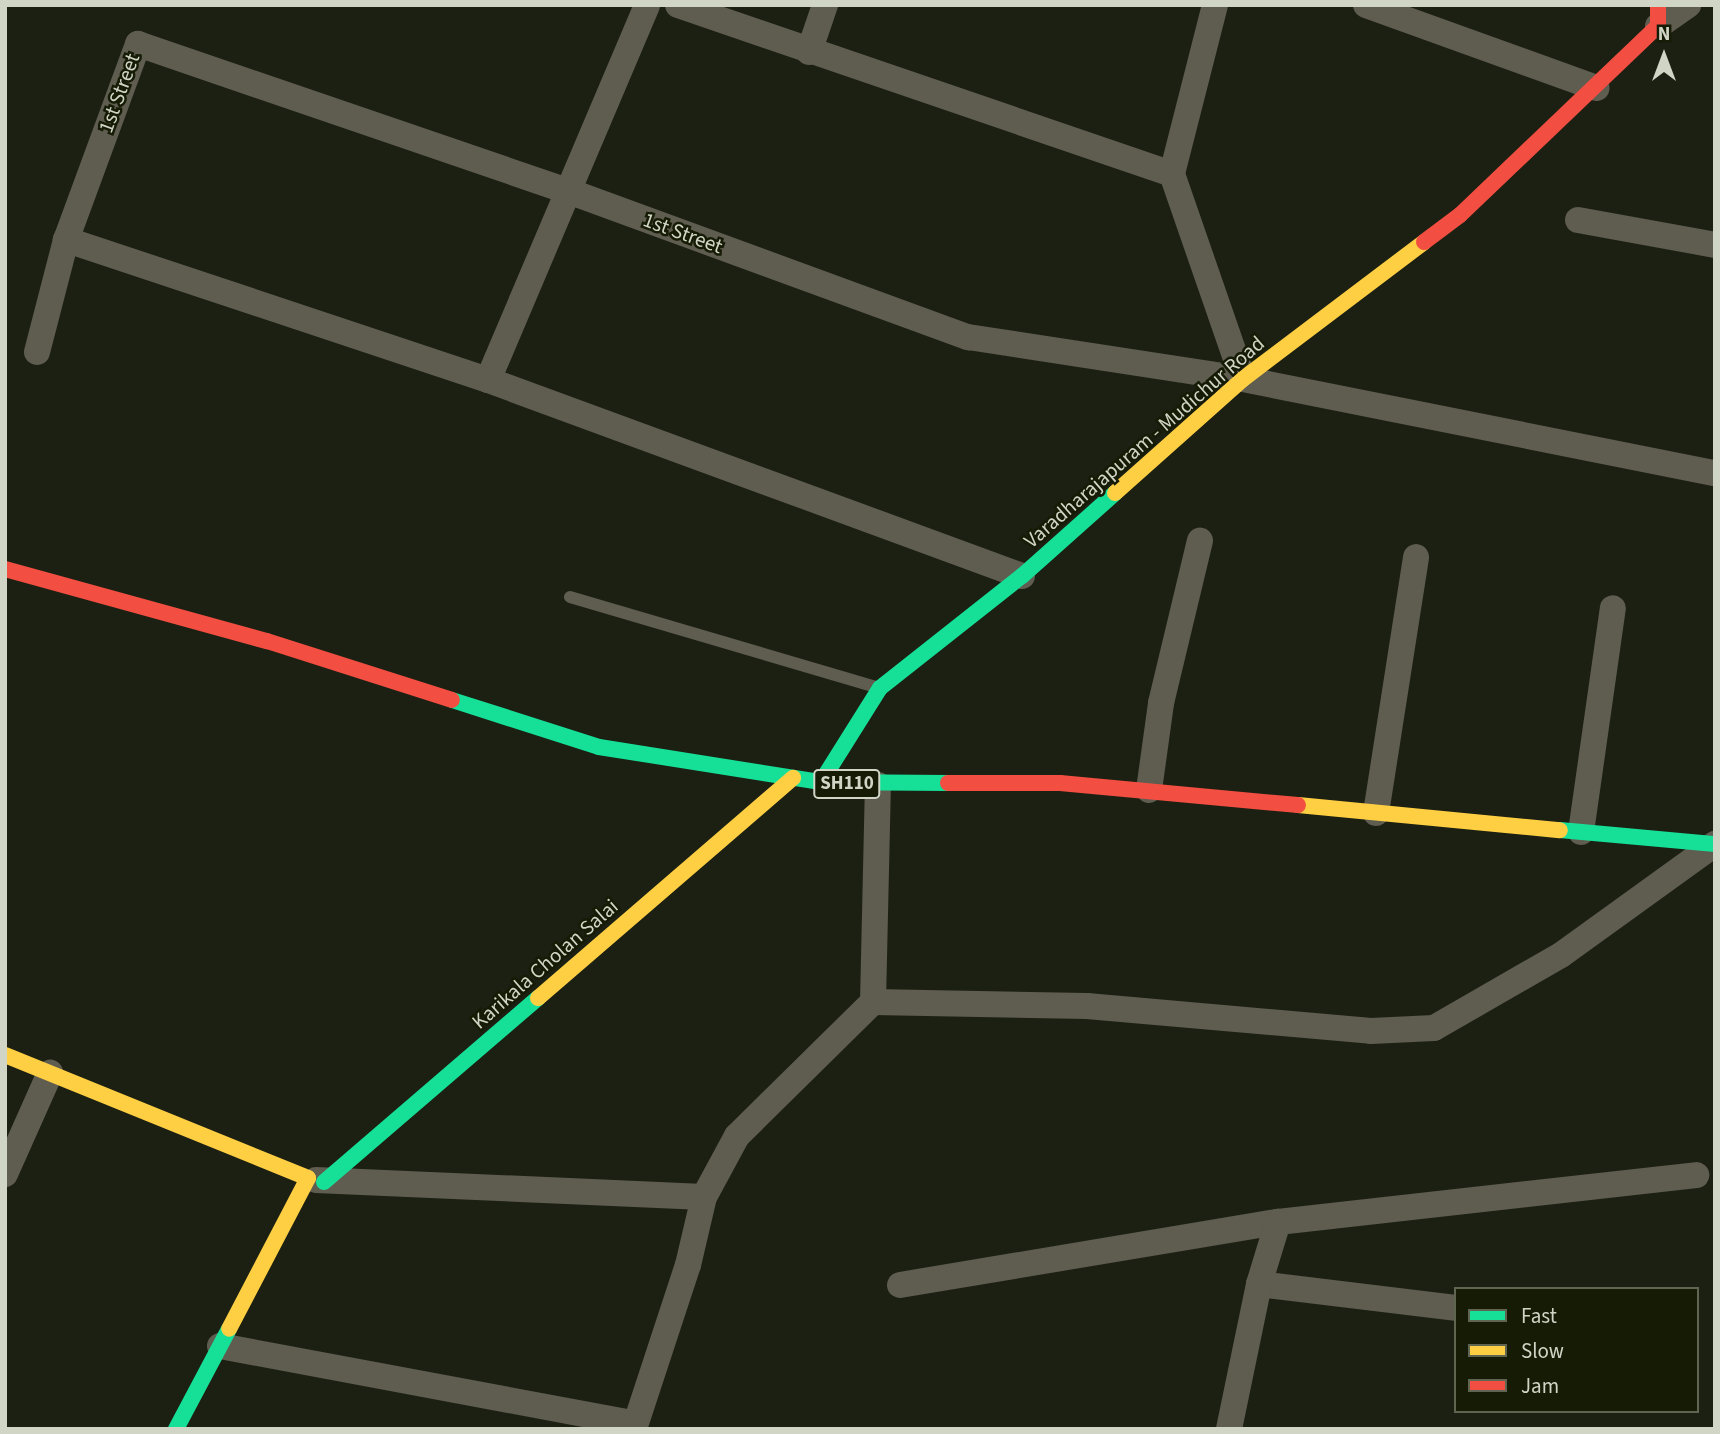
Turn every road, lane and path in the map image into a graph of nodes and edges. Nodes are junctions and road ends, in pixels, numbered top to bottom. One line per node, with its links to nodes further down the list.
1 (647, 5): 11 (street)
2 (678, 5): 8 (street)
3 (825, 5): 8 (street)
4 (1215, 5): 10 (street)
5 (1366, 5): 9 (street)
6 (1688, 5): 7 (street)
7 (1658, 16): 9 (street, Varadharajapuram - Mudichur Road)
8 (809, 52): 10 (street)
9 (1596, 89): 16 (street, Varadharajapuram - Mudichur Road)
10 (1172, 174): 16 (street)
11 (571, 192): 13 (street, 1st Street); 16 (street, 1st Street); 17 (street)
12 (1578, 220): 14 (street)
13 (66, 240): 15 (street); 17 (street)
14 (1715, 245)
15 (37, 352)
16 (1243, 379): 18 (street, 1st Street); 22 (street, Varadharajapuram - Mudichur Road)
17 (488, 380): 22 (street)
18 (1715, 472)
19 (1200, 541): 29 (street)
20 (1416, 557): 30 (street)
21 (5, 569): 26 (street, SH110)
22 (1022, 576): 25 (street, Varadharajapuram - Mudichur Road)
23 (570, 597): 25 (lane)
24 (1613, 608): 31 (street)
25 (880, 688): 27 (street, Varadharajapuram - Mudichur Road)
26 (793, 778): 27 (street, SH110); 38 (street, Karikala Cholan Salai)
27 (821, 782): 28 (street, SH110)
28 (878, 785): 29 (street, SH110); 33 (street)
29 (1149, 790): 30 (street, SH110)
30 (1376, 813): 31 (street, SH110)
31 (1581, 832): 32 (street, SH110)
32 (1715, 844): 33 (street)
33 (873, 1002): 39 (street)
34 (5, 1055): 35 (street)
35 (50, 1073): 36 (street); 38 (street)
36 (5, 1174)
37 (1696, 1175): 40 (street)
38 (316, 1180): 39 (street); 44 (street, Karikala Cholan Salai)
39 (704, 1197): 45 (street)
40 (1278, 1222): 41 (street); 42 (street)
41 (1259, 1284): 43 (street); 47 (street)
42 (900, 1285)
43 (1454, 1308)
44 (220, 1346): 45 (street); 46 (street, Karikala Cholan Salai)
45 (635, 1426)
46 (176, 1429)
47 (1229, 1429)

